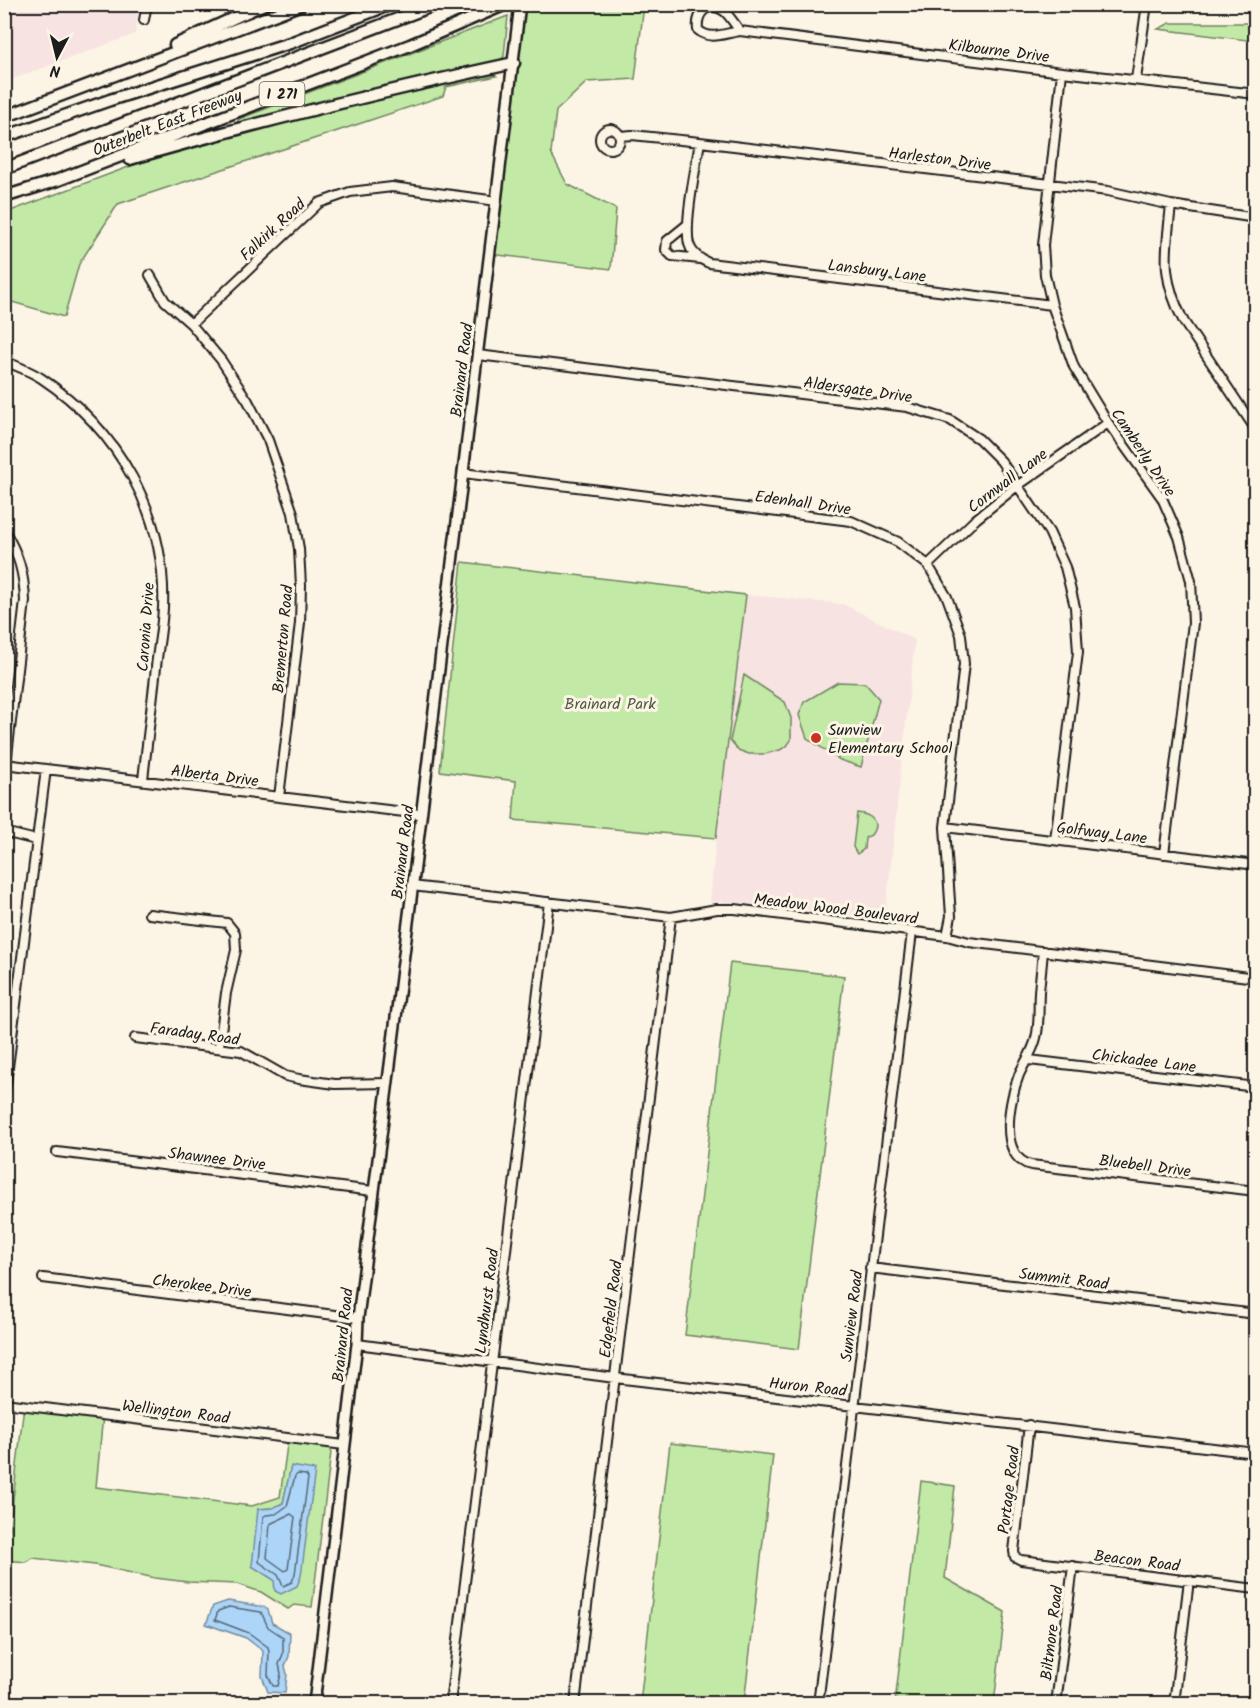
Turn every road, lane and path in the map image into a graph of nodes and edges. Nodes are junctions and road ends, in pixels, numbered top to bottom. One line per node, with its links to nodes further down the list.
1 (147, 4): 9 (street)
2 (264, 4): 14 (highway)
3 (302, 4): 14 (highway)
4 (391, 4): 18 (highway)
5 (436, 4): 20 (highway)
6 (506, 4): 21 (highway, Outerbelt East Freeway / I 271)
7 (520, 4): 11 (main road, Brainard Road)
8 (1147, 4): 13 (street)
9 (144, 21)
10 (740, 31): 10 (street, Kilbourne Drive); 12 (street, Kilbourne Drive)
11 (514, 63): 21 (highway); 24 (main road, Brainard Road)
12 (1062, 72): 13 (street, Kilbourne Drive); 22 (street, Camberly Drive)
13 (1136, 79): 15 (street, Kilbourne Drive)
14 (89, 85): 16 (highway)
15 (1256, 94)
16 (4, 117)
17 (620, 135): 19 (street, Harleston Drive)
18 (4, 139)
19 (699, 142): 22 (street, Harleston Drive); 27 (street)
20 (4, 170)
21 (58, 180): 23 (highway, Outerbelt East Freeway / I 271)
22 (1049, 184): 25 (street, Harleston Drive); 30 (street, Camberly Drive)
23 (4, 197)
24 (497, 201): 31 (street, Falkirk Road); 32 (main road, Brainard Road)
25 (1171, 205): 26 (street, Harleston Drive); 35 (street)
26 (1256, 218)
27 (688, 224): 28 (street); 28 (street, Lansbury Lane)
28 (690, 255): 30 (street, Lansbury Lane)
29 (150, 275): 31 (street, Bremerton Road)
30 (1052, 305): 34 (street, Camberly Drive)
31 (191, 324): 43 (street, Bremerton Road)
32 (478, 355): 36 (main road, Brainard Road); 37 (street, Aldersgate Drive)
33 (4, 361): 42 (street, Caronia Drive)
34 (1108, 423): 37 (street, Cornwall Lane); 49 (street, Camberly Drive)
35 (1256, 430)
36 (463, 473): 39 (street, Edenhall Drive); 44 (main road, Brainard Road)
37 (1017, 486): 39 (street, Cornwall Lane); 48 (street, Aldersgate Drive)
38 (4, 530): 40 (street)
39 (928, 565): 45 (street, Edenhall Drive)
40 (5, 764): 41 (street, Alberta Drive)
41 (46, 769): 42 (street, Alberta Drive); 47 (street)
42 (143, 780): 43 (street, Alberta Drive)
43 (279, 797): 44 (street, Alberta Drive)
44 (421, 814): 51 (main road, Brainard Road)
45 (945, 827): 48 (street, Golfway Lane); 56 (street, Edenhall Drive)
46 (4, 832): 47 (street)
47 (36, 840): 64 (street)
48 (1055, 840): 49 (street, Golfway Lane)
49 (1164, 854): 50 (street, Golfway Lane)
50 (1256, 865)
51 (412, 886): 52 (street, Meadow Wood Boulevard); 62 (main road, Brainard Road)
52 (549, 903): 54 (street, Meadow Wood Boulevard); 73 (street, Lyndhurst Road)
53 (149, 914): 60 (street)
54 (671, 917): 55 (street, Meadow Wood Boulevard); 74 (street, Edgefield Road)
55 (912, 932): 56 (street, Meadow Wood Boulevard); 68 (street, Sunview Road)
56 (947, 936): 57 (street, Meadow Wood Boulevard)
57 (1043, 951): 58 (street, Meadow Wood Boulevard); 61 (street)
58 (1256, 978)
59 (135, 1038): 60 (street, Faraday Road)
60 (219, 1047): 62 (street, Faraday Road)
61 (1029, 1060): 63 (street, Chickadee Lane); 67 (street, Bluebell Drive)
62 (388, 1083): 66 (main road, Brainard Road)
63 (1256, 1087)
64 (4, 1099)
65 (57, 1152): 66 (street, Shawnee Drive)
66 (373, 1191): 71 (main road, Brainard Road)
67 (1256, 1191)
68 (870, 1268): 70 (street, Summit Road); 76 (street, Sunview Road)
69 (43, 1278): 71 (street, Cherokee Drive)
70 (1256, 1314)
71 (358, 1318): 72 (main road, Brainard Road)
72 (357, 1344): 73 (street, Huron Road); 78 (main road, Brainard Road)
73 (492, 1361): 74 (street, Huron Road); 85 (street, Lyndhurst Road)
74 (615, 1378): 76 (street, Huron Road); 86 (street, Edgefield Road)
75 (4, 1403): 78 (street, Wellington Road)
76 (854, 1405): 77 (street, Huron Road); 87 (street, Sunview Road)
77 (1029, 1425): 79 (street, Huron Road); 80 (street, Portage Road)
78 (344, 1445): 84 (main road, Brainard Road)
79 (1256, 1453)
80 (1015, 1557): 81 (street, Beacon Road)
81 (1073, 1566): 82 (street, Beacon Road); 88 (street, Biltmore Road)
82 (1189, 1580): 83 (street, Beacon Road); 89 (street)
83 (1256, 1588)
84 (314, 1704)
85 (450, 1704)
86 (575, 1704)
87 (818, 1704)
88 (1056, 1704)
89 (1174, 1704)

